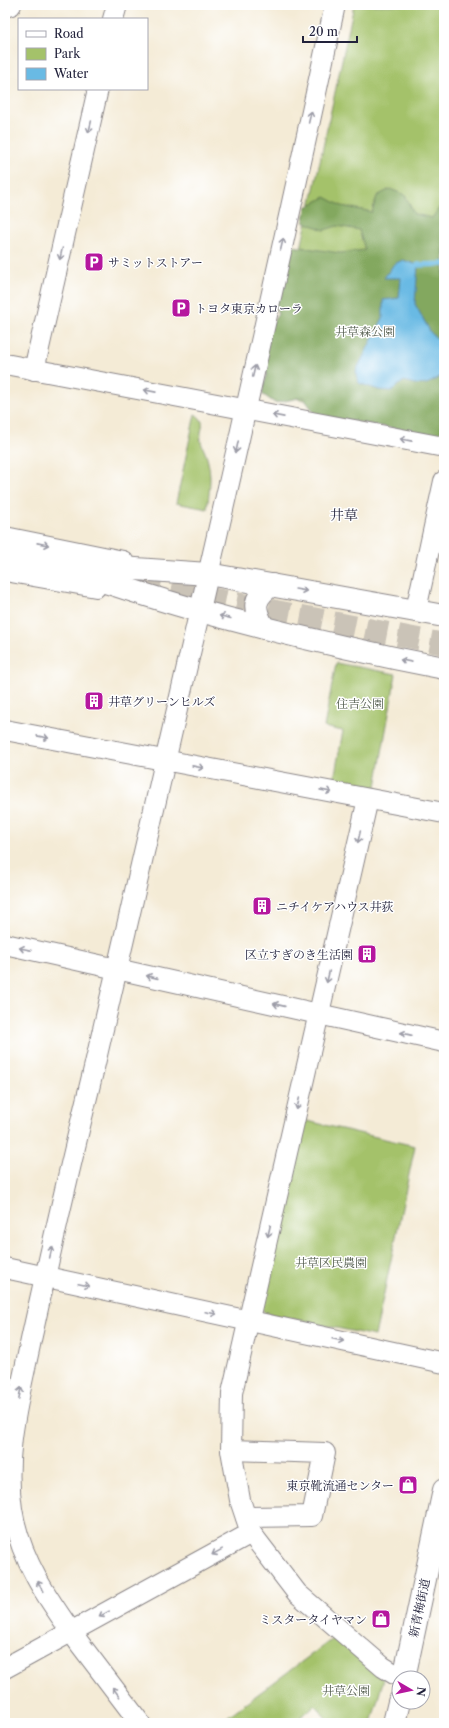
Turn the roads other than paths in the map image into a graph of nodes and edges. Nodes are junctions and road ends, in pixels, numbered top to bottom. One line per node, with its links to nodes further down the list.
1 (11, 5): 4 (street)
2 (116, 5): 5 (street)
3 (335, 5): 9 (street, one-way to 3)
4 (5, 7)
5 (113, 18)
6 (98, 90): 8 (street, one-way to 8)
7 (5, 364): 8 (street)
8 (34, 370): 9 (street, one-way to 8)
9 (245, 409): 10 (street, one-way to 9); 17 (street, one-way to 17)
10 (444, 447)
11 (444, 481): 20 (street)
12 (5, 537): 16 (street, one-way to 16)
13 (5, 555): 14 (main road)
14 (37, 561): 16 (main road); 19 (main road)
15 (5, 571): 19 (street)
16 (176, 572): 17 (main road)
17 (208, 574): 18 (main road); 21 (street)
18 (272, 585): 20 (main road, one-way to 20); 23 (main road)
19 (170, 602): 21 (main road)
20 (416, 610): 22 (main road)
21 (200, 611): 23 (main road, one-way to 21); 26 (street)
22 (444, 616)
23 (264, 628): 24 (main road, one-way to 23)
24 (444, 668)
25 (5, 730): 26 (street, one-way to 26)
26 (166, 761): 27 (street, one-way to 27); 30 (street)
27 (368, 799): 28 (street); 31 (street, one-way to 31)
28 (444, 813)
29 (5, 944): 30 (street, one-way to 29)
30 (117, 969): 31 (street, one-way to 30); 34 (street, one-way to 30)
31 (319, 1014): 32 (street, one-way to 31); 35 (street, one-way to 35)
32 (444, 1042)
33 (5, 1268): 34 (street)
34 (45, 1277): 35 (street, one-way to 35); 38 (street, one-way to 34)
35 (248, 1320): 36 (street, one-way to 36); 37 (street)
36 (444, 1363)
37 (231, 1450): 40 (street); 40 (street)
38 (7, 1456): 41 (street, one-way to 38)
39 (444, 1490): 43 (main road, 新青梅街道)
40 (249, 1525): 41 (street, one-way to 41); 44 (street)
41 (72, 1632): 42 (street); 46 (street, one-way to 41)
42 (5, 1668)
43 (406, 1670)
44 (391, 1672)
45 (397, 1710): 47 (main road)
46 (140, 1723)
47 (394, 1723)

